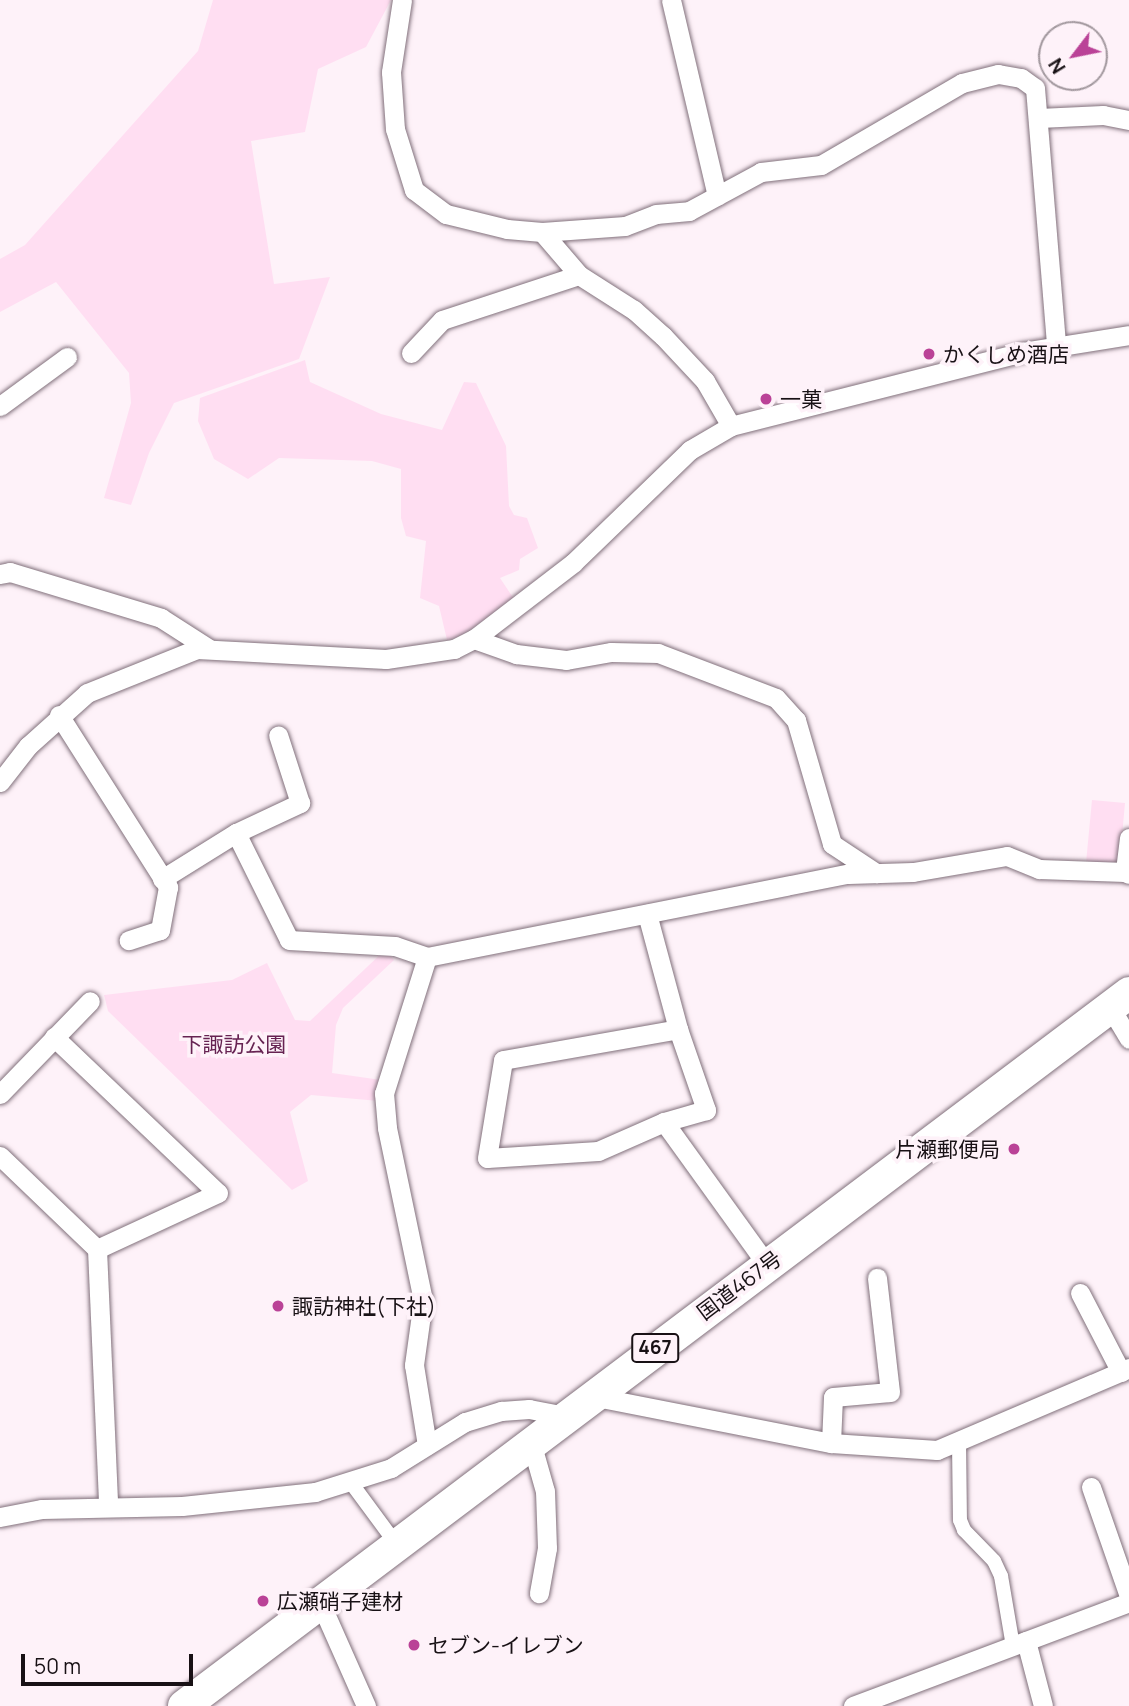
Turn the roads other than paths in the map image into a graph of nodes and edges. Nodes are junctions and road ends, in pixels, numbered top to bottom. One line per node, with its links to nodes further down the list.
1 (402, 0): 6 (street)
2 (671, 0): 5 (street)
3 (1039, 118): 4 (street); 5 (street); 9 (street)
4 (1129, 120)
5 (717, 196): 6 (street)
6 (542, 232): 7 (street)
7 (579, 275): 10 (street); 13 (street)
8 (1129, 335): 9 (street)
9 (1056, 345): 13 (street)
10 (411, 353)
11 (67, 357): 12 (street)
12 (0, 406)
13 (731, 426): 15 (street)
14 (0, 574): 16 (street)
15 (474, 639): 16 (street); 22 (street)
16 (208, 648): 17 (street)
17 (60, 715): 19 (street); 24 (street)
18 (278, 735): 20 (street)
19 (0, 782)
20 (236, 833): 24 (street); 27 (street)
21 (1129, 838): 23 (street)
22 (876, 873): 23 (street); 25 (street)
23 (1127, 873)
24 (162, 879): 26 (street)
25 (647, 914): 27 (street); 30 (street)
26 (129, 940)
27 (427, 957): 46 (street)
28 (1119, 1000): 32 (street); 37 (highway, 国道467号 / 467)
29 (90, 1001): 31 (street)
30 (678, 1029): 34 (street); 34 (street)
31 (54, 1037): 33 (street); 36 (street)
32 (1129, 1039)
33 (0, 1094)
34 (664, 1122): 37 (street)
35 (0, 1156): 36 (street)
36 (97, 1249): 49 (street)
37 (767, 1265): 41 (highway, 国道467号 / 467)
38 (877, 1278): 45 (street)
39 (1080, 1293): 40 (street)
40 (1125, 1370): 44 (street)
41 (591, 1396): 42 (highway, 国道467号 / 467); 45 (street)
42 (564, 1416): 43 (highway, 国道467号 / 467); 46 (street)
43 (531, 1441): 51 (highway, 国道467号 / 467); 52 (street)
44 (960, 1442): 45 (street); 56 (street)
45 (831, 1443)
46 (427, 1445): 47 (street)
47 (352, 1484): 49 (street); 51 (street)
48 (1091, 1487): 53 (street)
49 (108, 1505): 50 (street)
50 (0, 1517)
51 (397, 1545): 54 (highway, 国道467号 / 467)
52 (539, 1593)
53 (1129, 1596)
54 (320, 1602): 57 (highway, 国道467号 / 467); 58 (street)
55 (1129, 1602): 56 (street)
56 (1019, 1643): 59 (street); 60 (street)
57 (184, 1706)
58 (366, 1706)
59 (853, 1706)
60 (1043, 1706)

